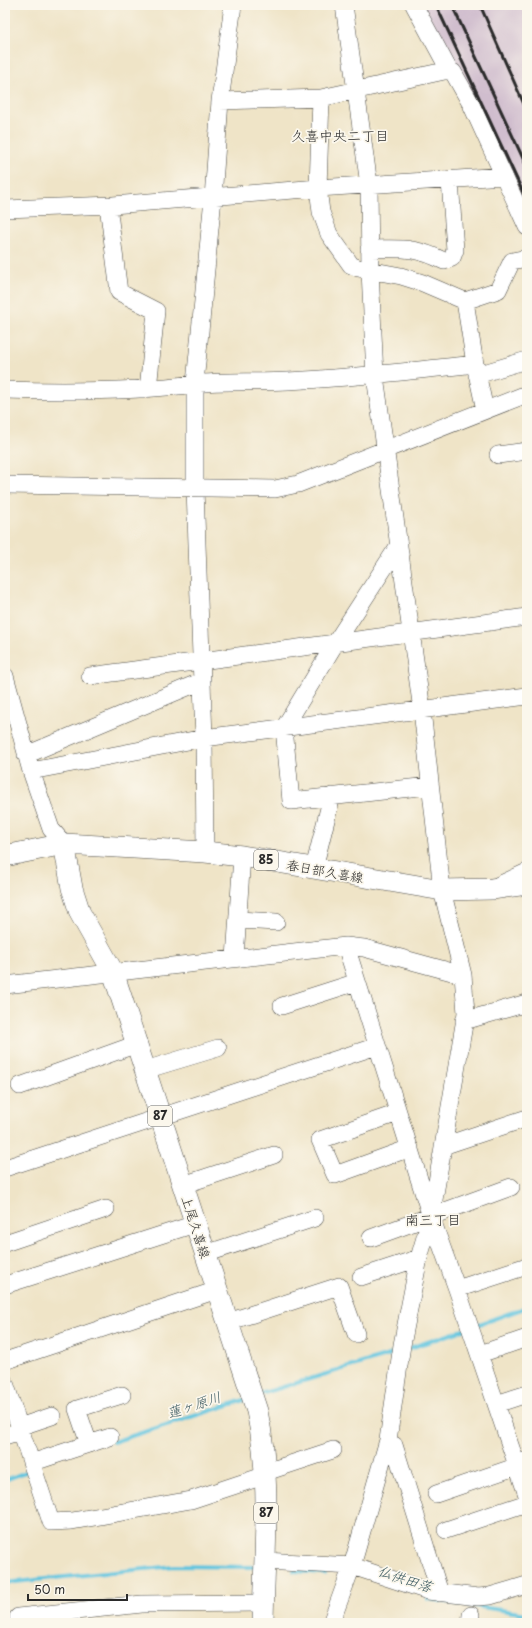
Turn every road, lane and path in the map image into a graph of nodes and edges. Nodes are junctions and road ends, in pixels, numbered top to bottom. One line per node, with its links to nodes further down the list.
1 (233, 5): 7 (street)
2 (344, 5): 5 (street)
3 (414, 5): 4 (street)
4 (449, 70): 5 (street); 8 (street)
5 (356, 90): 6 (street); 10 (street)
6 (320, 98): 7 (street); 11 (street)
7 (220, 101): 12 (street)
8 (504, 176): 9 (street); 15 (street)
9 (450, 180): 10 (street); 16 (street)
10 (369, 185): 11 (street); 16 (street)
11 (318, 188): 12 (street); 18 (street)
12 (213, 198): 13 (street); 23 (street)
13 (108, 205): 14 (street); 24 (street)
14 (5, 209)
15 (527, 227)
16 (369, 249): 18 (street)
17 (527, 258): 19 (street)
18 (370, 270): 19 (street); 22 (street)
19 (465, 301): 21 (street)
20 (527, 360): 21 (street)
21 (476, 370): 22 (street); 27 (street)
22 (375, 376): 23 (street); 28 (street)
23 (195, 384): 24 (street); 32 (street)
24 (148, 389): 25 (street)
25 (5, 390)
26 (527, 394): 27 (street)
27 (485, 410): 28 (street)
28 (384, 449): 32 (street); 33 (street)
29 (527, 451): 30 (street)
30 (498, 455)
31 (5, 485): 32 (street)
32 (195, 489): 37 (street)
33 (399, 546): 35 (street); 36 (street)
34 (527, 617): 35 (street)
35 (412, 632): 36 (street); 42 (street)
36 (336, 642): 37 (street); 43 (street)
37 (201, 660): 39 (street); 40 (street)
38 (5, 676): 45 (street)
39 (90, 676)
40 (202, 681): 44 (street); 45 (street)
41 (527, 696): 42 (street)
42 (422, 710): 43 (street); 46 (street)
43 (284, 728): 44 (street); 47 (street)
44 (204, 738): 45 (street); 49 (street)
45 (28, 763): 48 (street)
46 (430, 786): 47 (street); 54 (street)
47 (332, 796): 52 (street)
48 (64, 844): 49 (main road, 春日部久喜線 / 85); 50 (main road, 春日部久喜線 / 85); 59 (main road, 上尾久喜線 / 87)
49 (206, 852): 51 (main road, 春日部久喜線 / 85)
50 (5, 856)
51 (242, 856): 52 (main road, 春日部久喜線 / 85); 55 (street)
52 (314, 868): 54 (main road, 春日部久喜線 / 85)
53 (527, 882): 54 (main road, 春日部久喜線 / 85)
54 (442, 890): 60 (street)
55 (238, 920): 56 (street); 58 (street)
56 (276, 922)
57 (346, 946): 58 (street); 60 (street); 61 (street)
58 (235, 958): 59 (street)
59 (113, 972): 62 (street); 66 (main road, 上尾久喜線 / 87)
60 (463, 976): 65 (street)
61 (357, 982): 64 (street); 67 (street)
62 (5, 984)
63 (527, 1003): 65 (street)
64 (282, 1006)
65 (464, 1021): 74 (street)
66 (137, 1044): 69 (main road, 上尾久喜線 / 87); 70 (street)
67 (377, 1046): 71 (street); 72 (street)
68 (218, 1048): 69 (street)
69 (145, 1070): 72 (main road, 上尾久喜線 / 87)
70 (20, 1086)
71 (398, 1113): 75 (street); 75 (street)
72 (160, 1117): 77 (street); 78 (main road, 上尾久喜線 / 87)
73 (527, 1118): 74 (street)
74 (443, 1146): 81 (street)
75 (410, 1148): 81 (street)
76 (274, 1155): 78 (street)
77 (5, 1168)
78 (183, 1185): 83 (main road, 上尾久喜線 / 87)
79 (511, 1187): 81 (street)
80 (106, 1210): 85 (street)
81 (431, 1216): 84 (street); 87 (street); 91 (street)
82 (315, 1218): 86 (street)
83 (195, 1224): 86 (main road, 上尾久喜線 / 87); 90 (street)
84 (371, 1238)
85 (5, 1243)
86 (205, 1254): 92 (main road, 上尾久喜線 / 87)
87 (419, 1258): 89 (street); 116 (street)
88 (527, 1266): 91 (street)
89 (361, 1277)
90 (5, 1285)
91 (457, 1289): 96 (street)
92 (218, 1290): 93 (main road, 上尾久喜線 / 87); 97 (street)
93 (228, 1322): 94 (street); 110 (main road, 上尾久喜線 / 87)
94 (356, 1334)
95 (527, 1338): 96 (street)
96 (480, 1354): 101 (street)
97 (5, 1361)
98 (6, 1390): 103 (street)
99 (122, 1394): 105 (street)
100 (527, 1394): 101 (street)
101 (496, 1404): 109 (street)
102 (52, 1416): 103 (street)
103 (15, 1432): 108 (street)
104 (110, 1437): 105 (street)
105 (89, 1444): 108 (street)
106 (394, 1445): 118 (street)
107 (333, 1450): 110 (street)
108 (31, 1463): 110 (street)
109 (522, 1463): 111 (street); 112 (street)
110 (266, 1474): 115 (main road, 上尾久喜線 / 87)
111 (436, 1494)
112 (527, 1495)
113 (527, 1503): 114 (street)
114 (446, 1530)
115 (265, 1561): 116 (street); 119 (main road, 上尾久喜線 / 87)
116 (350, 1571): 118 (street); 121 (street)
117 (527, 1585): 118 (street)
118 (440, 1592)
119 (263, 1613): 120 (street)
120 (18, 1616)
121 (331, 1623)

